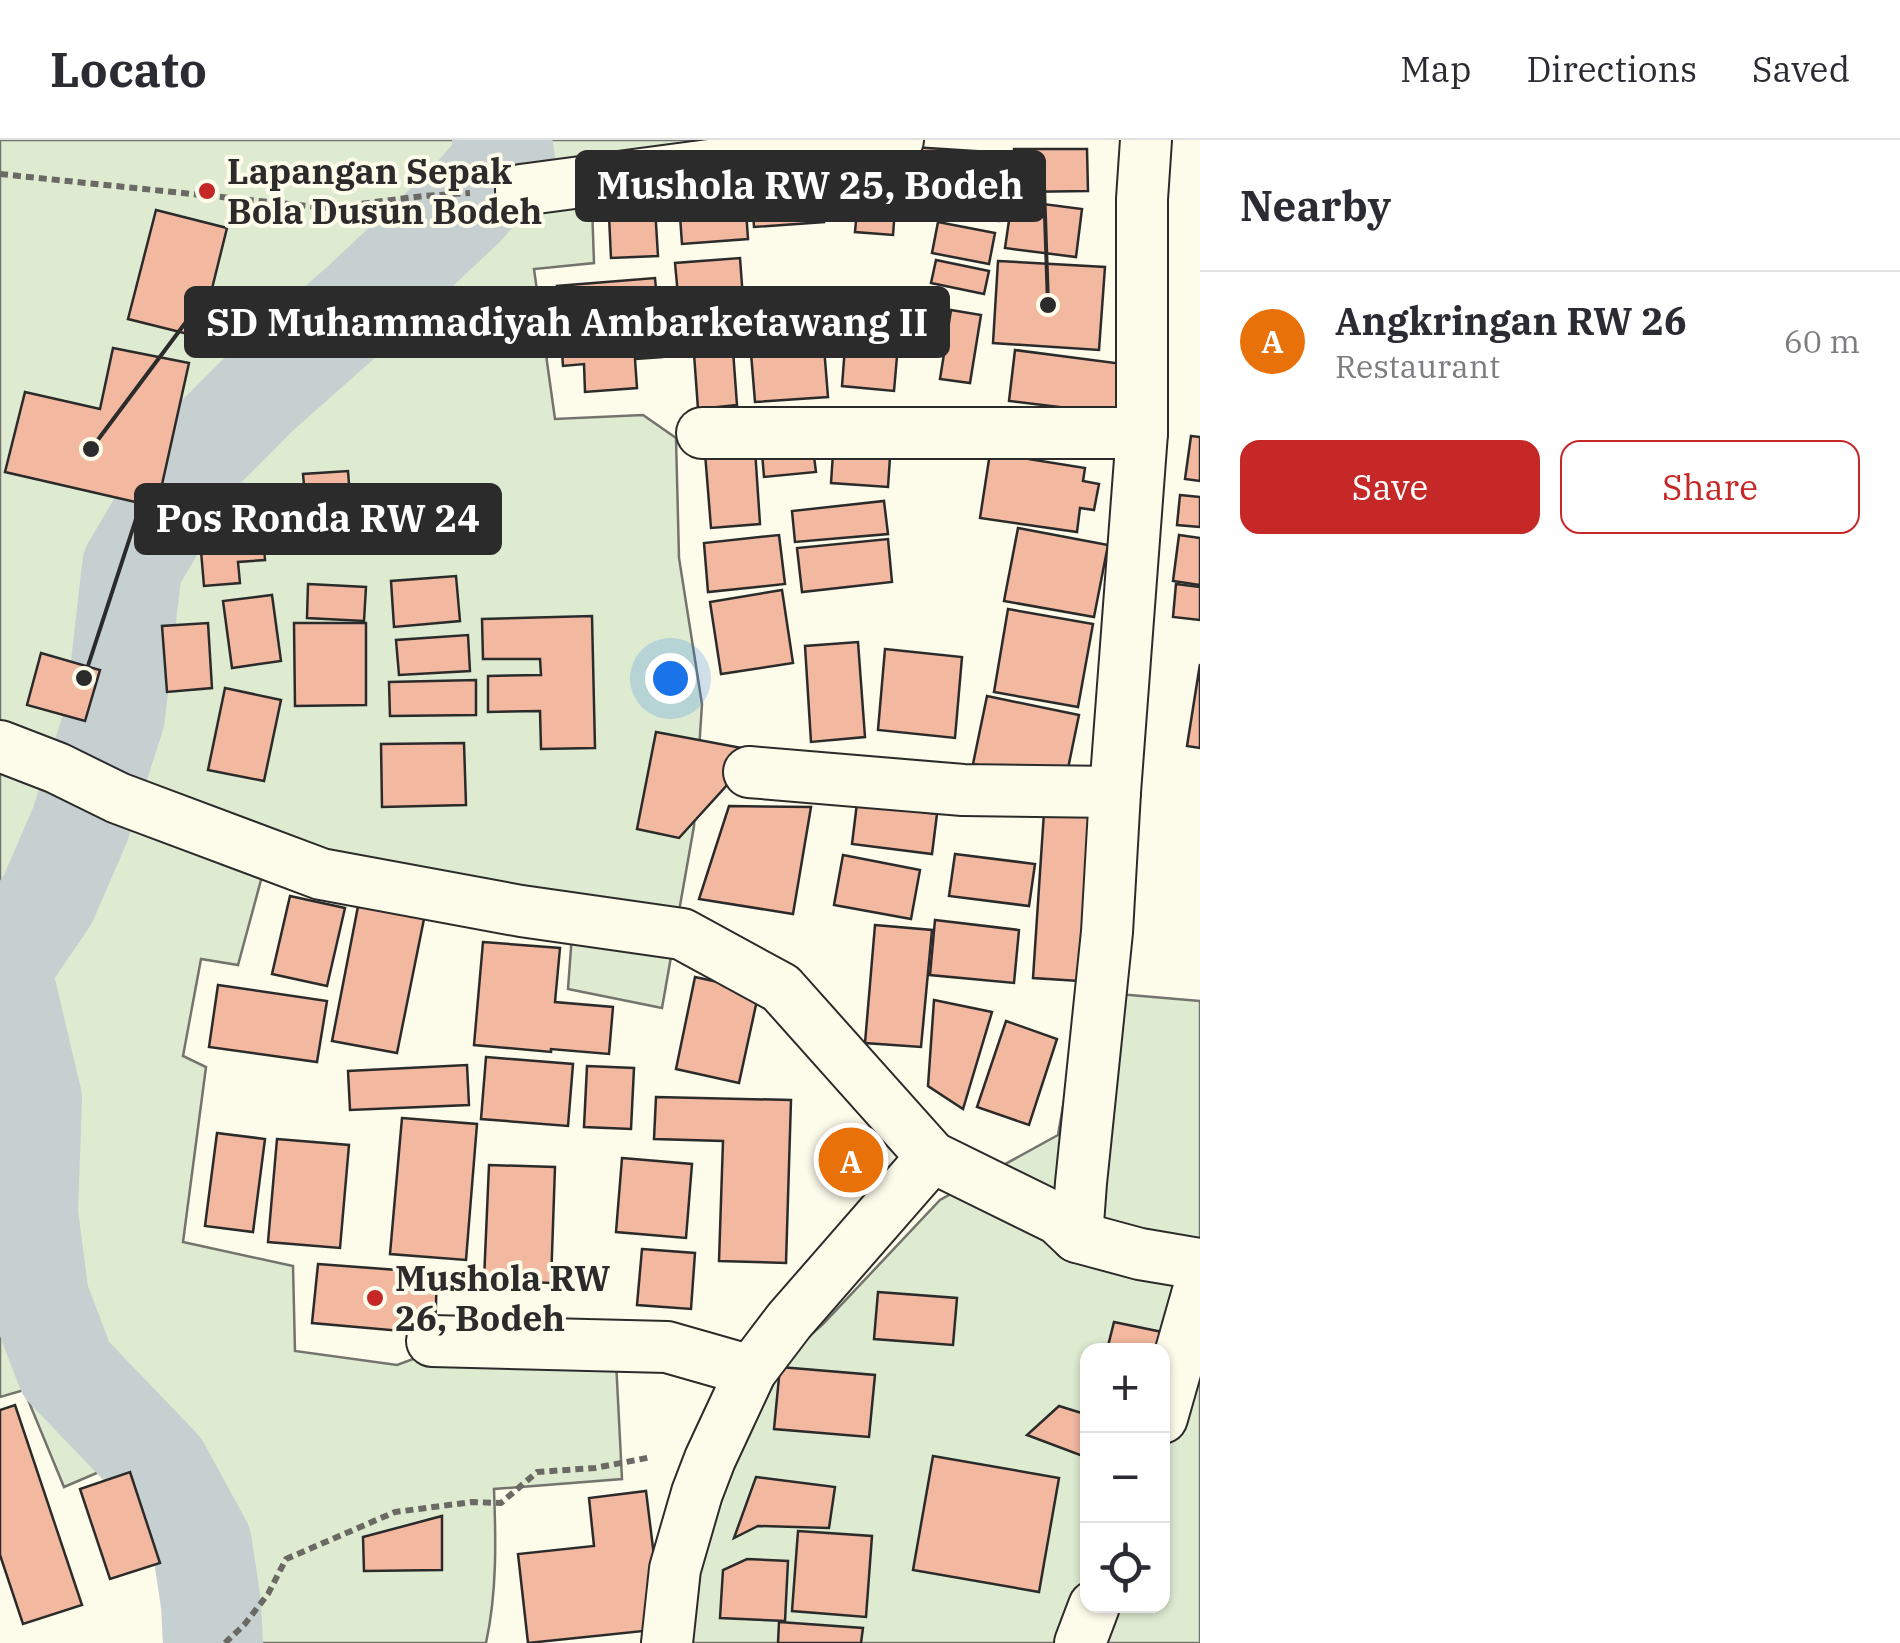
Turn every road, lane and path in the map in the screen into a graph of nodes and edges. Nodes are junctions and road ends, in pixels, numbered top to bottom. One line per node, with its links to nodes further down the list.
1 (898, 140): 4 (street)
2 (1146, 140): 7 (street)
3 (0, 174): 5 (path)
4 (521, 190)
5 (423, 196)
6 (702, 432): 7 (street)
7 (1142, 433): 10 (street)
8 (0, 746): 11 (street)
9 (749, 772): 10 (street)
10 (1115, 792): 12 (street)
11 (932, 1158): 12 (street); 16 (street)
12 (1077, 1237): 13 (street)
13 (1200, 1264)
14 (1200, 1284): 17 (street)
15 (432, 1341): 16 (street)
16 (752, 1372): 18 (street)
17 (1170, 1390)
18 (710, 1459): 20 (path); 21 (street)
19 (1091, 1613): 22 (street)
20 (226, 1643)
21 (667, 1643)
22 (1080, 1643)

